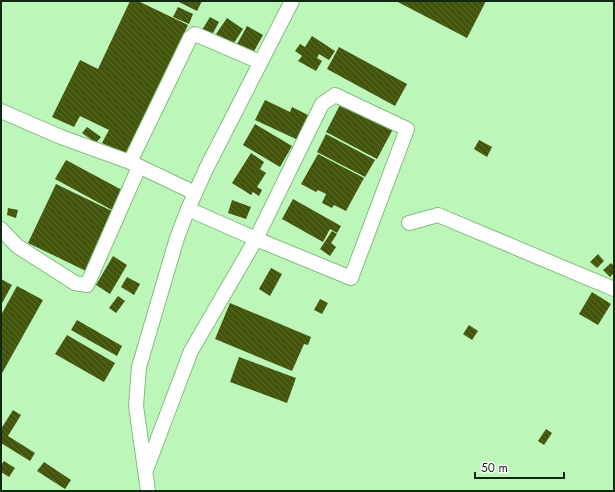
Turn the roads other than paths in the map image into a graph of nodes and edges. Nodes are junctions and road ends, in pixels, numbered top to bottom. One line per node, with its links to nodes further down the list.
1 (292, 1): 2 (street)
2 (260, 62): 4 (street); 5 (street)
3 (1, 110): 4 (street)
4 (134, 164): 5 (street); 8 (street)
5 (195, 193): 6 (street)
6 (188, 209): 9 (street); 11 (street)
7 (409, 223): 10 (street)
8 (1, 229)
9 (256, 239): 9 (street); 11 (street)
10 (614, 289)
11 (146, 470): 12 (street)
12 (148, 491)

